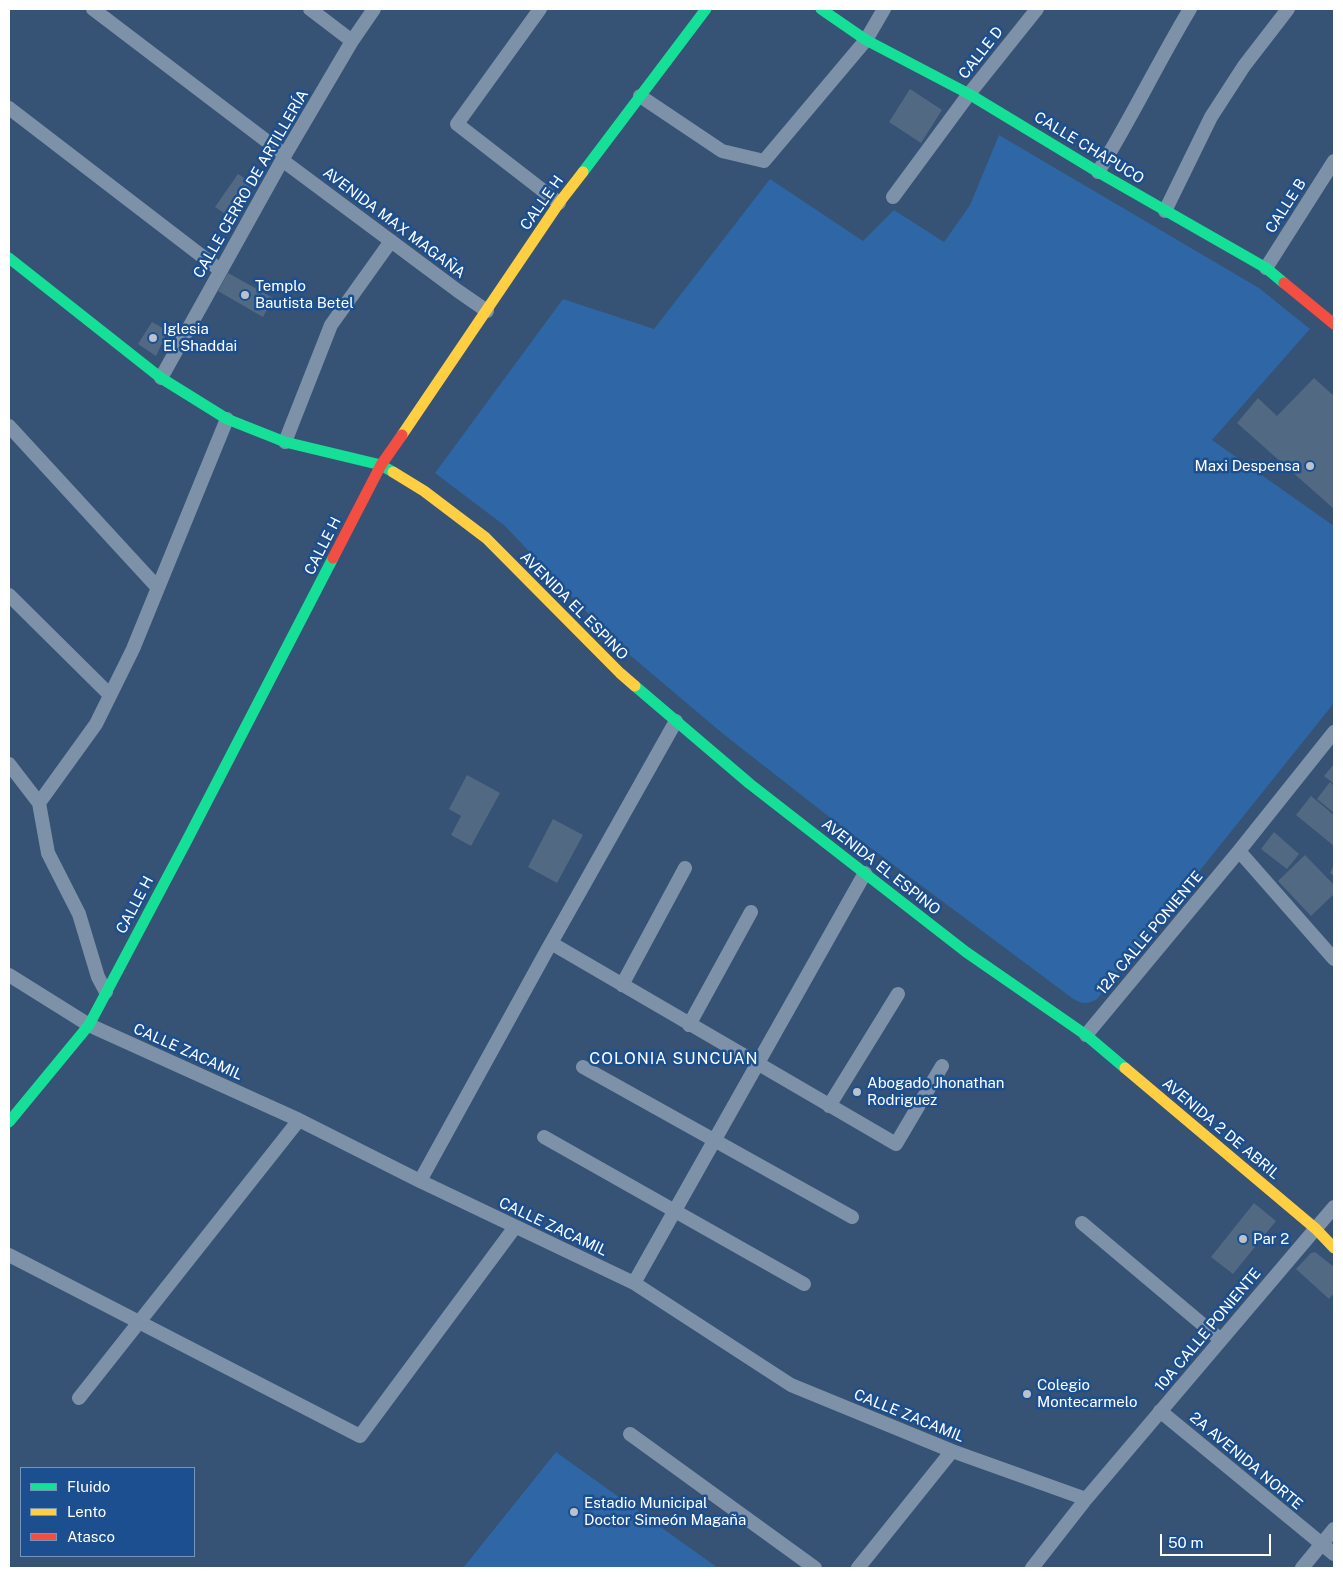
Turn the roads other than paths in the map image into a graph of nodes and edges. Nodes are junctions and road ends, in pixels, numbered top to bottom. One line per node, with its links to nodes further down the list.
1 (93, 9): 16 (street, AVENIDA MAX MAGAÑA)
2 (310, 9): 12 (street)
3 (374, 9): 12 (street, CALLE CERRO DE ARTILLERÍA)
4 (540, 9): 20 (street)
5 (706, 9): 14 (street, CALLE H)
6 (822, 9): 11 (street, CALLE CHAPUCO)
7 (884, 9): 11 (street)
8 (1037, 9): 13 (street, CALLE D)
9 (1190, 9): 18 (street)
10 (1288, 9): 21 (street)
11 (866, 40): 13 (street, CALLE CHAPUCO); 14 (street)
12 (352, 41): 16 (street, CALLE CERRO DE ARTILLERÍA)
13 (970, 94): 18 (street, CALLE CHAPUCO); 19 (street, CALLE D)
14 (640, 96): 20 (street, CALLE H)
15 (9, 108): 25 (street)
16 (284, 158): 22 (street, AVENIDA MAX MAGAÑA); 25 (street, CALLE CERRO DE ARTILLERÍA)
17 (1334, 161): 24 (street, CALLE B)
18 (1098, 172): 21 (street, CALLE CHAPUCO)
19 (893, 197)
20 (559, 203): 26 (street, CALLE H)
21 (1165, 211): 24 (street, CALLE CHAPUCO)
22 (391, 242): 26 (street, AVENIDA MAX MAGAÑA); 31 (street)
23 (9, 258): 28 (street, AVENIDA EL ESPINO)
24 (1266, 268): 27 (street, CALLE CHAPUCO)
25 (220, 270): 28 (street, CALLE CERRO DE ARTILLERÍA)
26 (488, 311): 32 (street, CALLE H)
27 (1334, 324)
28 (160, 378): 29 (street, AVENIDA EL ESPINO)
29 (227, 419): 31 (street, AVENIDA EL ESPINO); 33 (street)
30 (9, 426): 33 (street)
31 (286, 442): 32 (street, AVENIDA EL ESPINO)
32 (382, 464): 36 (street, AVENIDA EL ESPINO); 48 (street, CALLE H)
33 (158, 588): 35 (street)
34 (9, 595): 35 (street)
35 (110, 695): 39 (street)
36 (676, 721): 42 (street, AVENIDA EL ESPINO); 44 (street)
37 (1333, 737): 40 (street, 12A CALLE PONIENTE)
38 (9, 764): 39 (street)
39 (39, 803): 48 (street)
40 (1239, 852): 45 (street); 52 (street, 12A CALLE PONIENTE)
41 (685, 868): 47 (street)
42 (865, 874): 52 (street, AVENIDA EL ESPINO); 53 (street)
43 (751, 912): 51 (street)
44 (551, 943): 47 (street); 61 (street)
45 (1334, 959)
46 (9, 974): 50 (street, CALLE ZACAMIL)
47 (622, 985): 51 (street)
48 (106, 992): 50 (street, CALLE H)
49 (898, 994): 56 (street)
50 (89, 1025): 57 (street, CALLE ZACAMIL); 58 (street, CALLE H)
51 (689, 1025): 53 (street)
52 (1086, 1034): 67 (street, AVENIDA 2 DE ABRIL)
53 (757, 1064): 56 (street); 60 (street)
54 (942, 1066): 56 (street)
55 (583, 1067): 60 (street)
56 (829, 1106)
57 (299, 1120): 61 (street, CALLE ZACAMIL); 72 (street)
58 (9, 1122)
59 (544, 1136): 63 (street)
60 (714, 1141): 63 (street); 64 (street)
61 (420, 1181): 66 (street, CALLE ZACAMIL)
62 (1334, 1206): 67 (street, 10A CALLE PONIENTE)
63 (674, 1211): 70 (street); 71 (street)
64 (852, 1217)
65 (1082, 1223): 73 (street)
66 (515, 1226): 70 (street, CALLE ZACAMIL); 72 (street)
67 (1316, 1229): 68 (street, AVENIDA 2 DE ABRIL); 73 (street, 10A CALLE PONIENTE)
68 (1334, 1248)
69 (9, 1255): 72 (street)
70 (634, 1283): 77 (street, CALLE ZACAMIL)
71 (804, 1284)
72 (141, 1322): 74 (street)
73 (1221, 1340): 75 (street, 10A CALLE PONIENTE)
74 (79, 1398)
75 (1160, 1411): 78 (street, 10A CALLE PONIENTE); 80 (street, 2A AVENIDA NORTE)
76 (630, 1434): 82 (street)
77 (952, 1451): 78 (street, CALLE ZACAMIL); 83 (street)
78 (1086, 1499): 84 (street, 10A CALLE PONIENTE)
79 (1334, 1529): 80 (street)
80 (1321, 1544): 81 (street, 2A AVENIDA NORTE); 85 (street)
81 (1334, 1554)
82 (815, 1568)
83 (858, 1568)
84 (1032, 1568)
85 (1302, 1568)

